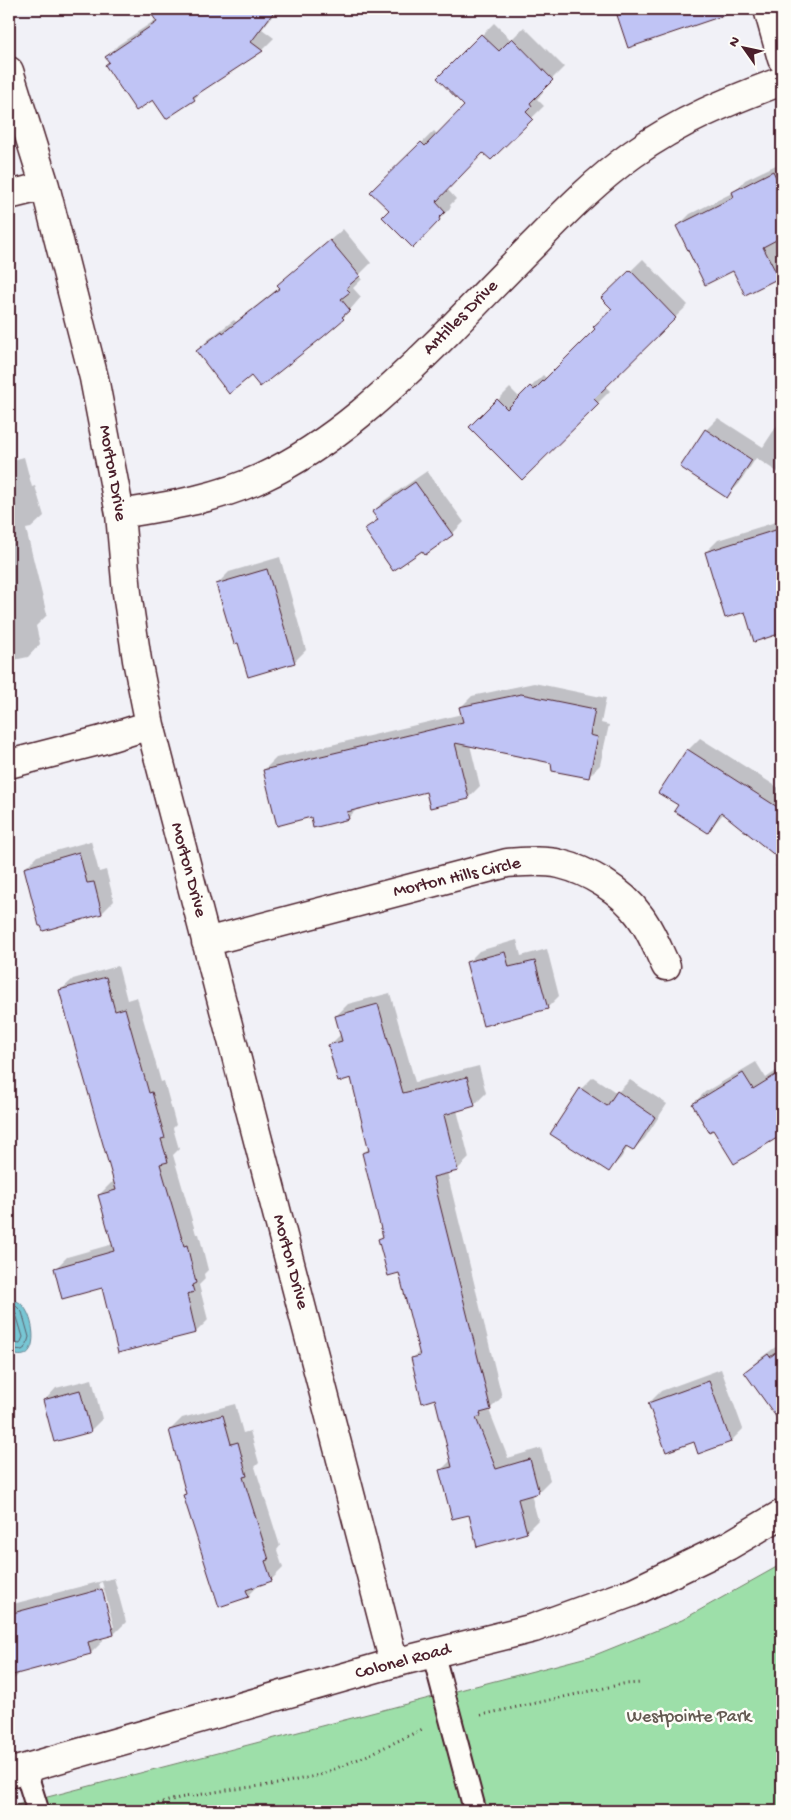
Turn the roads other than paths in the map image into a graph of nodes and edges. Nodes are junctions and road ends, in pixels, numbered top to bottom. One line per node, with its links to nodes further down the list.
1 (768, 9): 2 (street)
2 (782, 59)
3 (9, 71): 5 (street, Morton Drive)
4 (782, 81): 7 (street, Antilles Drive)
5 (45, 186): 6 (street); 7 (street, Morton Drive)
6 (9, 196)
7 (120, 514): 8 (street, Morton Drive)
8 (150, 725): 9 (street); 10 (street, Morton Drive)
9 (9, 764)
10 (206, 942): 11 (street, Morton Hills Circle); 14 (street, Morton Drive)
11 (666, 966)
12 (782, 1514): 13 (street, Colonel Road)
13 (433, 1653): 14 (street, Colonel Road); 17 (lane)
14 (394, 1663): 15 (street, Colonel Road)
15 (17, 1771): 16 (lane)
16 (38, 1811)
17 (475, 1811)

